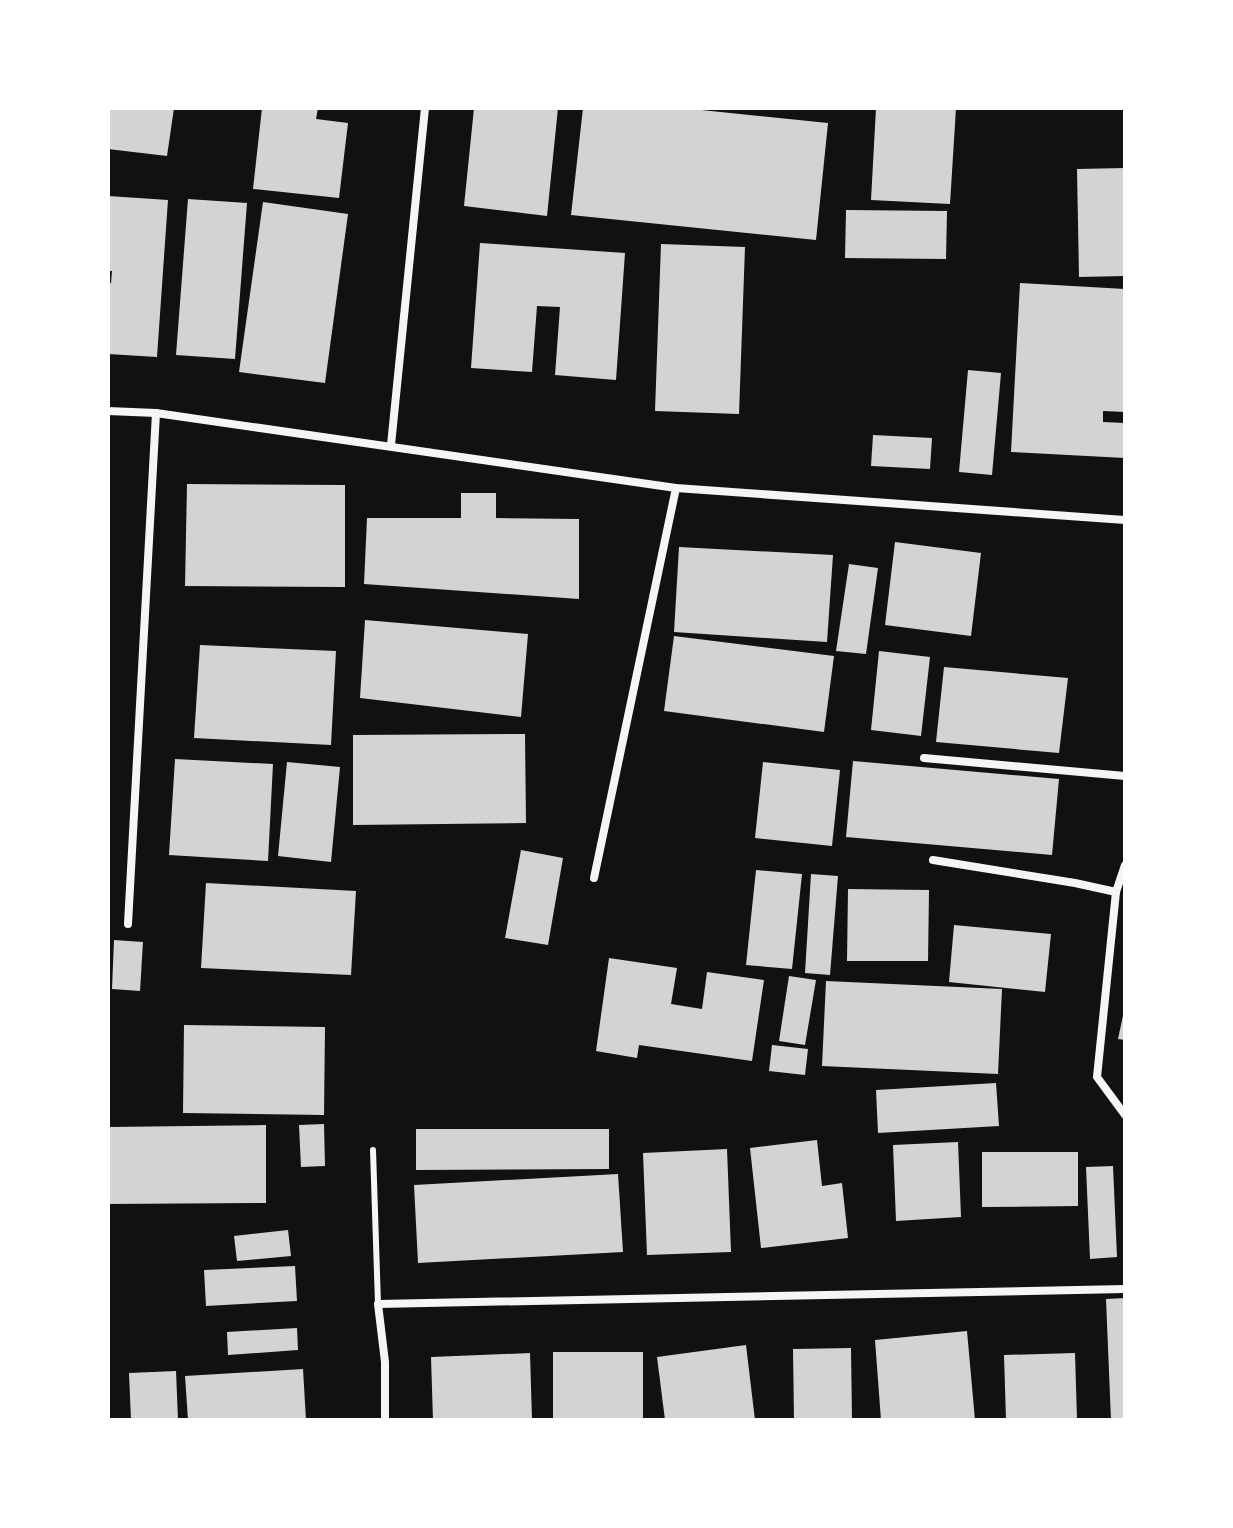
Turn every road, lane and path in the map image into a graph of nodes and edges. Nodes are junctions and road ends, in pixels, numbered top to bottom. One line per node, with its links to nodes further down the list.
1 (425, 108): 4 (street)
2 (108, 411): 3 (street)
3 (156, 413): 4 (street); 13 (street)
4 (391, 445): 5 (street)
5 (676, 488): 6 (street); 11 (street)
6 (1125, 520)
7 (924, 758): 8 (street)
8 (1125, 776)
9 (933, 860): 12 (street)
10 (1125, 865): 12 (street)
11 (594, 878)
12 (1116, 892): 14 (street)
13 (128, 924)
14 (1125, 1115)
15 (373, 1150): 17 (lane)
16 (1125, 1289): 17 (street)
17 (378, 1304): 18 (street)
18 (385, 1420)

